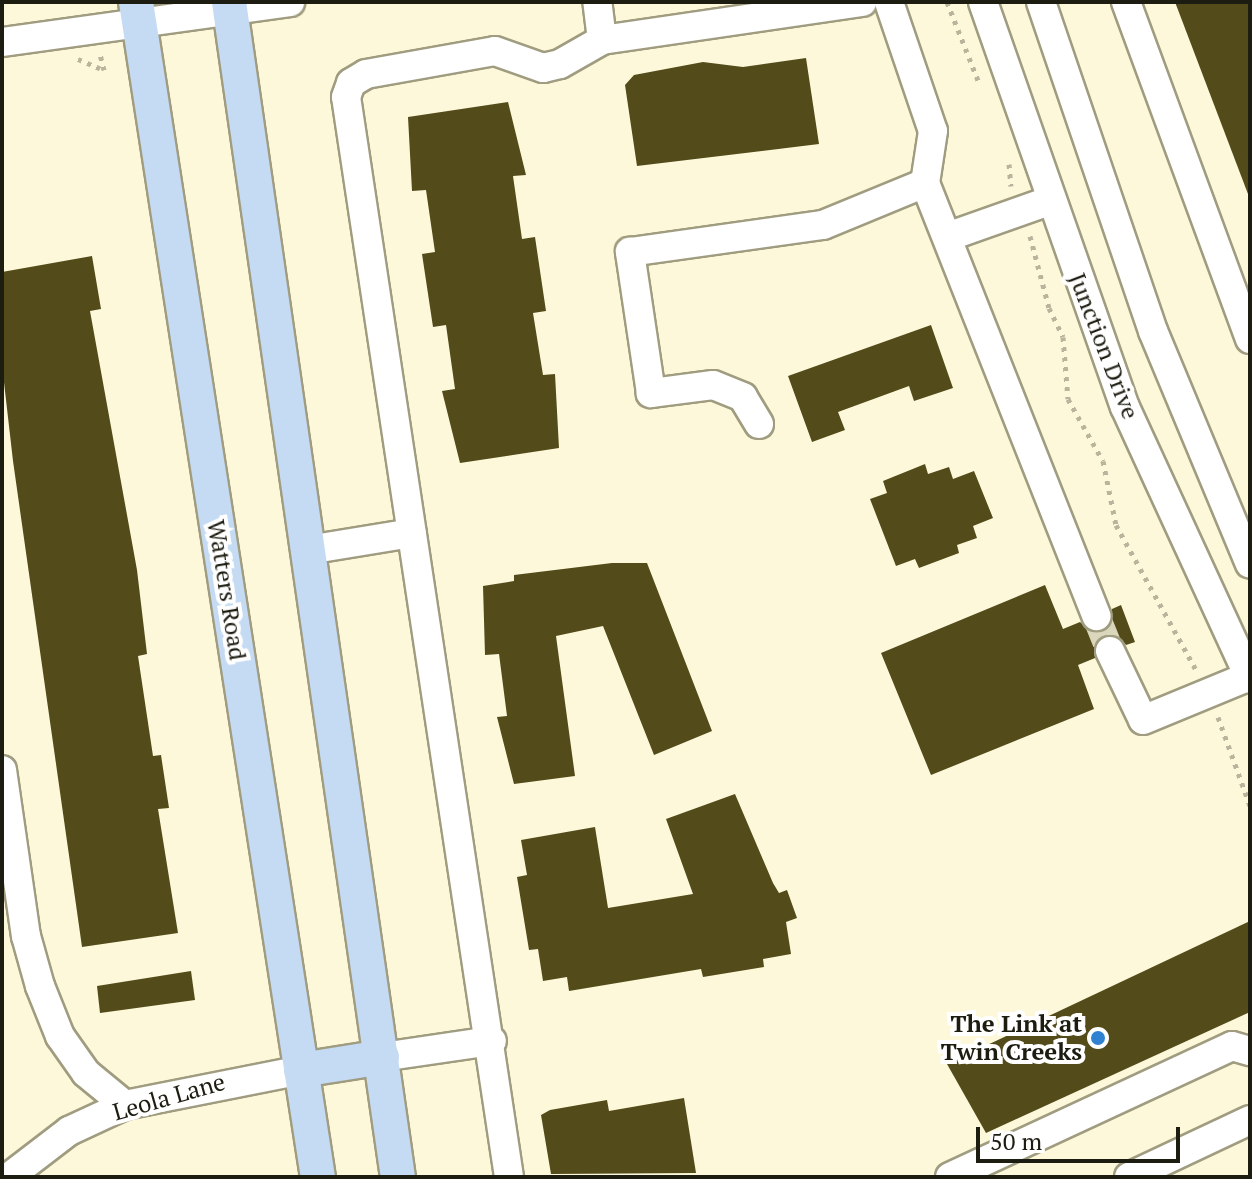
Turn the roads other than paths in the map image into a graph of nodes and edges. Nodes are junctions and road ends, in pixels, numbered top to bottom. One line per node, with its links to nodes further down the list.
1 (290, 2): 8 (street)
2 (597, 2): 10 (street)
3 (862, 2): 10 (street)
4 (889, 2): 12 (street)
5 (983, 2): 13 (street, Junction Drive)
6 (1041, 2): 19 (street)
7 (1126, 2): 15 (street)
8 (230, 6): 9 (street); 18 (main road)
9 (138, 13): 11 (street); 28 (main road, Watters Road)
10 (602, 40): 17 (street)
11 (2, 42)
12 (925, 183): 14 (street); 16 (street)
13 (1049, 201): 14 (street); 22 (street, Junction Drive)
14 (950, 236): 20 (street)
15 (1250, 339)
16 (759, 424)
17 (412, 533): 18 (street); 25 (street)
18 (308, 550): 27 (main road)
19 (1250, 564)
20 (1096, 616)
21 (1110, 651): 22 (street)
22 (1250, 677)
23 (2, 770): 24 (street)
24 (10, 883): 29 (street)
25 (492, 1041): 27 (street); 34 (street)
26 (1250, 1051): 35 (street)
27 (382, 1057): 28 (main road); 33 (main road)
28 (301, 1070): 29 (street, Leola Lane); 32 (main road, Watters Road)
29 (125, 1105): 31 (street, Leola Lane)
30 (1250, 1120): 36 (street)
31 (9, 1177)
32 (318, 1177)
33 (398, 1177)
34 (509, 1177)
35 (950, 1177)
36 (1129, 1177)

